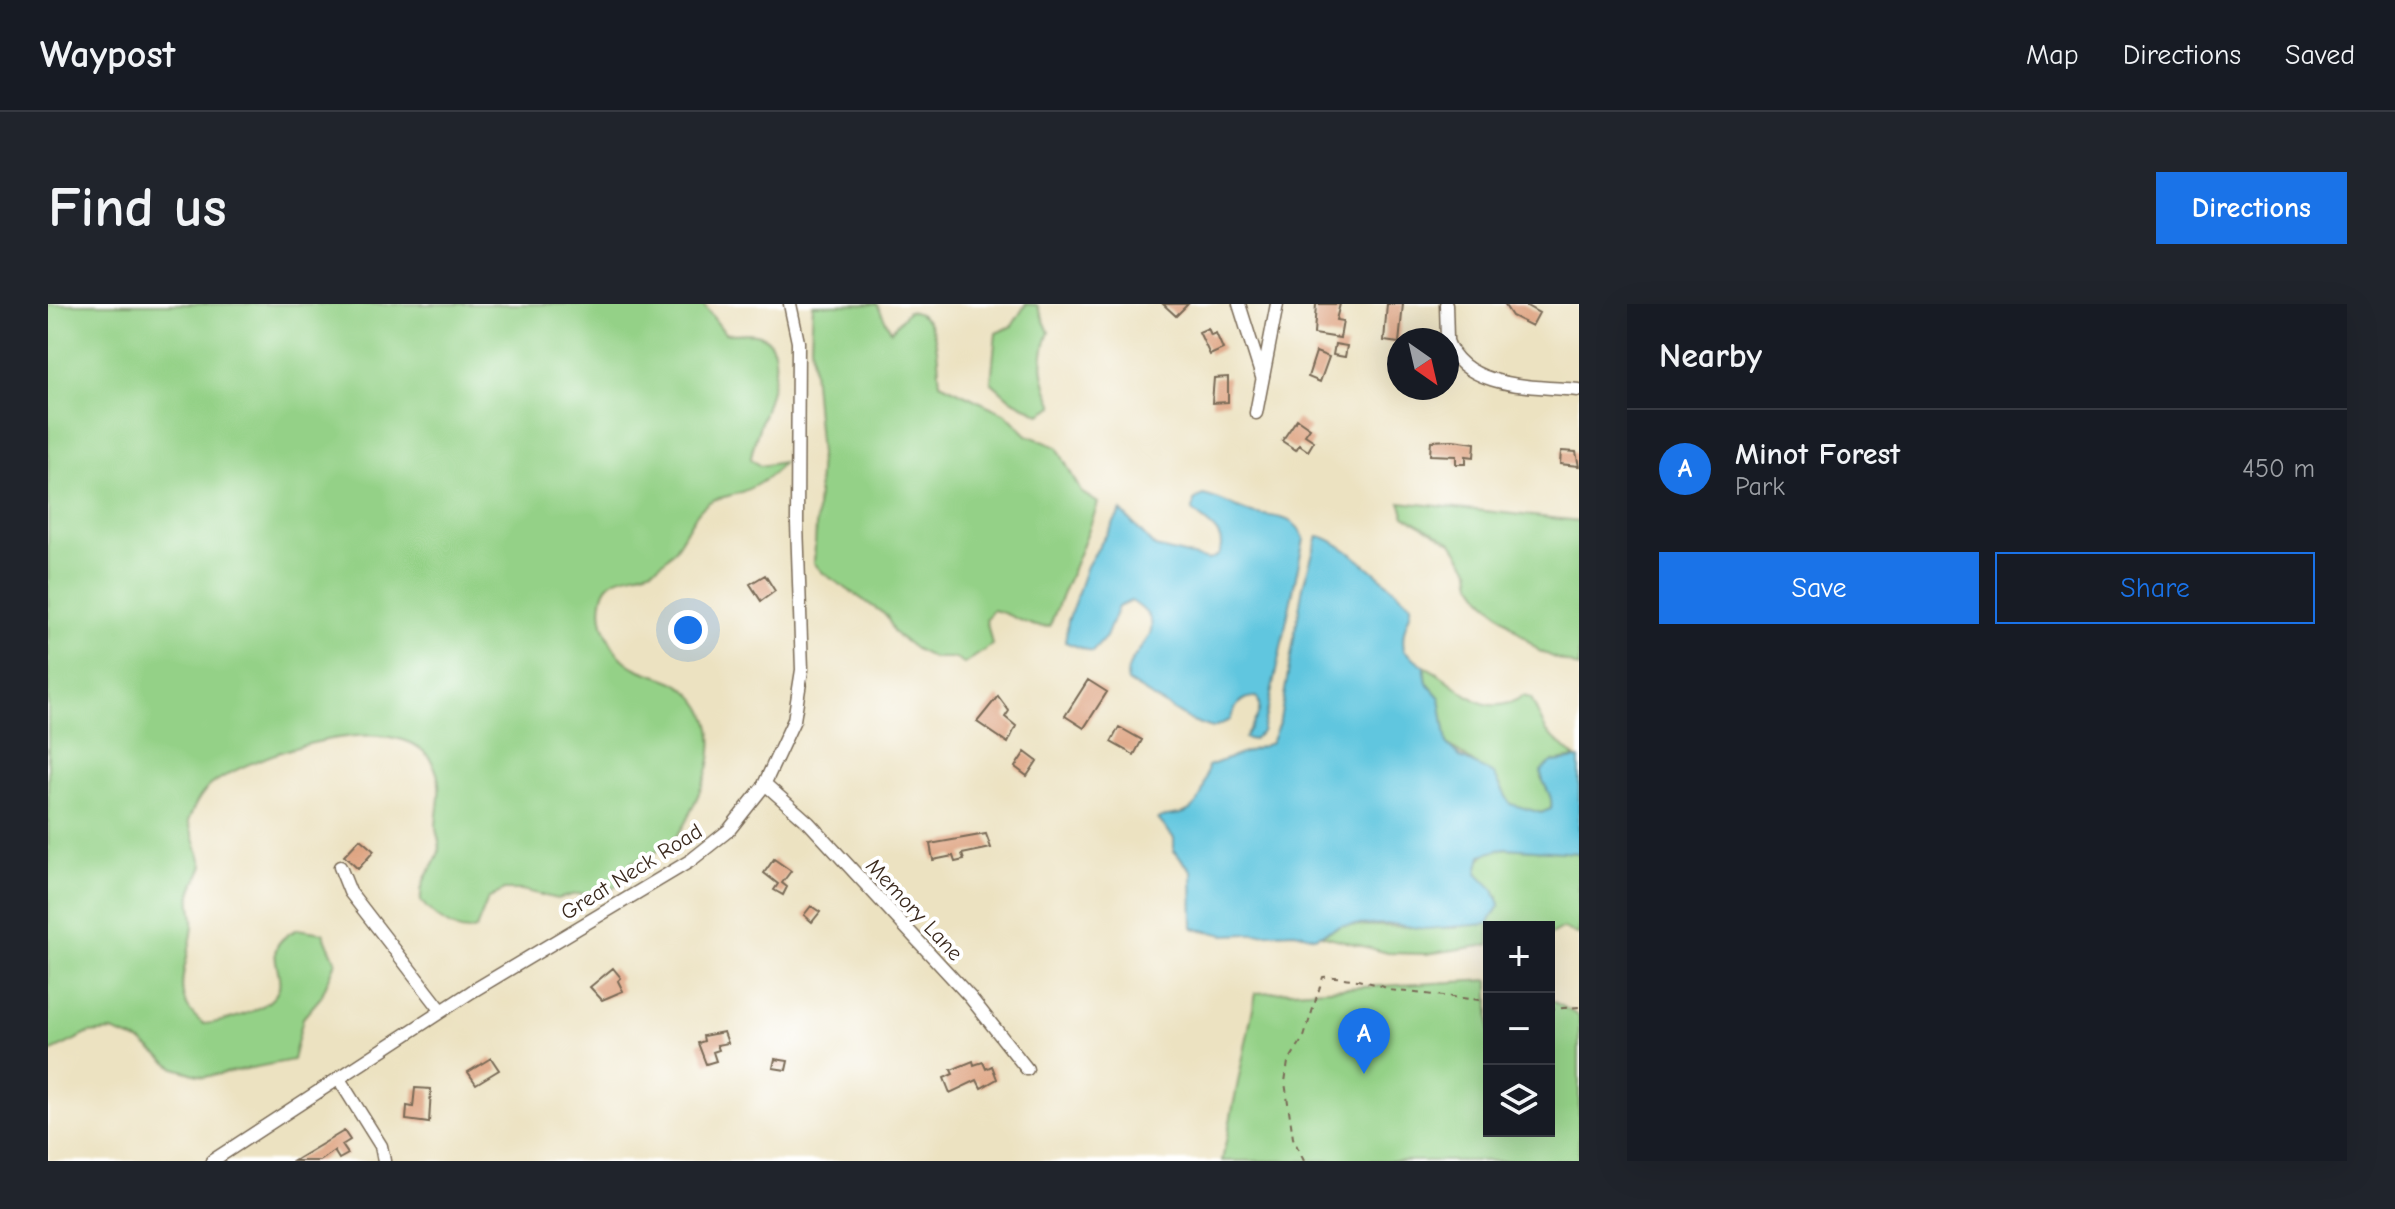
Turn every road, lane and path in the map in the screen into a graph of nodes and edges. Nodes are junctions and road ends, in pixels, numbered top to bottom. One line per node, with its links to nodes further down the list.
1 (790, 304): 10 (street, Great Neck Road)
2 (1239, 304): 7 (street)
3 (1277, 304): 7 (street)
4 (1446, 304): 5 (street)
5 (1447, 328)
6 (1459, 359): 8 (street)
7 (1263, 380): 9 (street)
8 (1579, 390)
9 (1256, 413)
10 (765, 784): 15 (street, Great Neck Road); 16 (street, Memory Lane)
11 (340, 867): 15 (street)
12 (1483, 1000): 20 (path)
13 (1579, 1007): 14 (path)
14 (1555, 1009)
15 (442, 1011): 17 (street, Great Neck Road)
16 (1027, 1069)
17 (339, 1079): 18 (street, Great Neck Road); 19 (street)
18 (212, 1161)
19 (384, 1161)
20 (1304, 1161)

